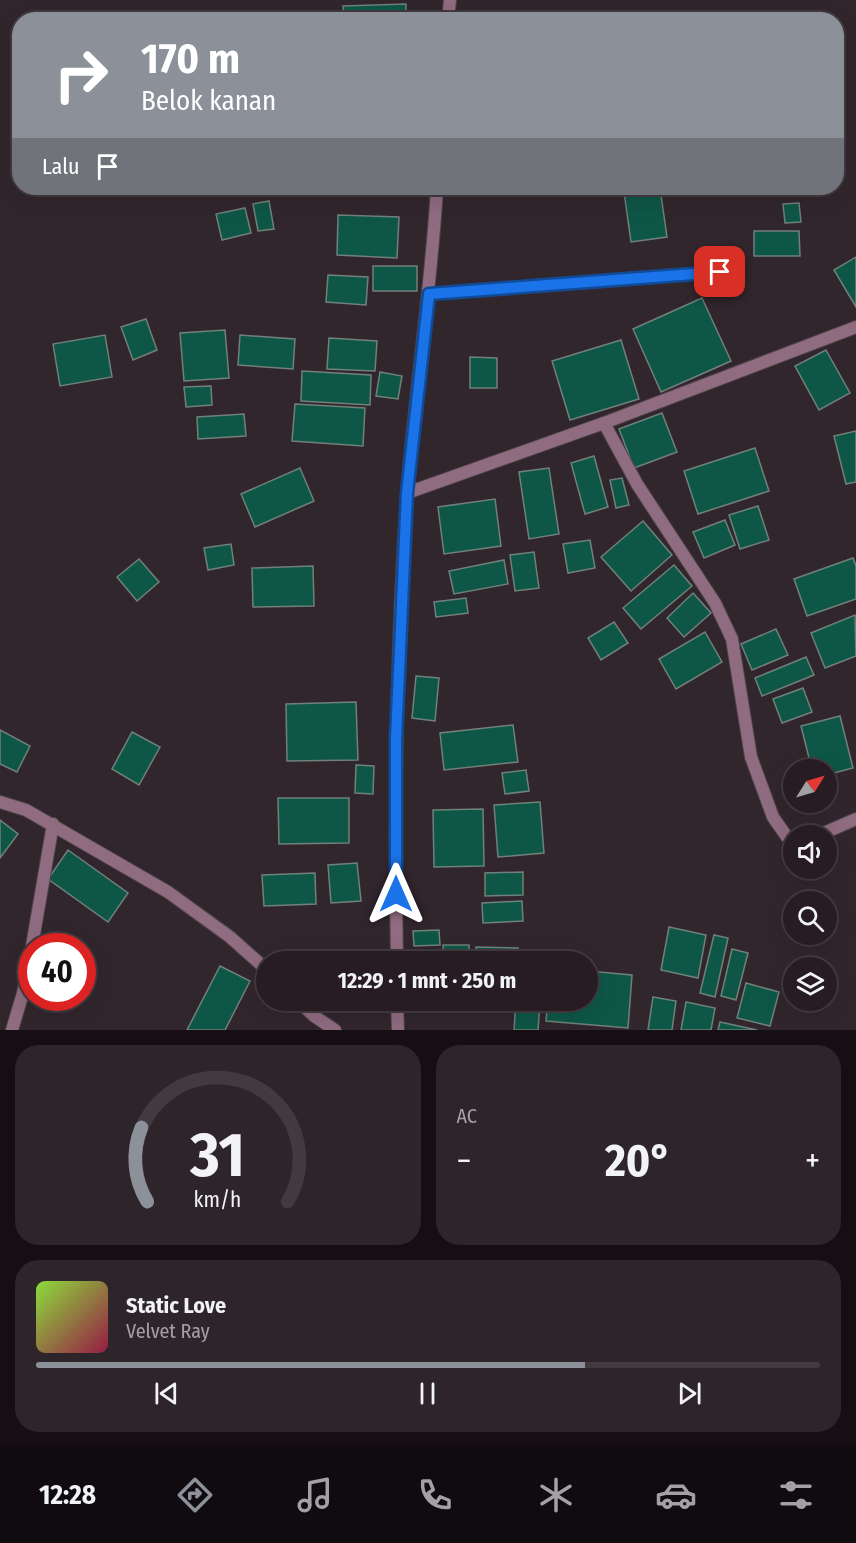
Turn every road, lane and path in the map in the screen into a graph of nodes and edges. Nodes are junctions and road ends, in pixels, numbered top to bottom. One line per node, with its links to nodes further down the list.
1 (436, 195): 3 (street)
2 (720, 272): 3 (street)
3 (429, 294): 6 (street)
4 (856, 327): 5 (street)
5 (604, 423): 6 (street); 11 (street)
6 (407, 493): 13 (street)
7 (0, 802): 9 (street)
8 (856, 819): 10 (street)
9 (52, 824): 12 (street); 14 (street)
10 (837, 827)
11 (783, 831)
12 (34, 933)
13 (397, 951)
14 (256, 960)
15 (18, 1010): 18 (street)
16 (309, 1011): 19 (street)
17 (397, 1011): 20 (street)
18 (12, 1030)
19 (335, 1030)
20 (398, 1030)

